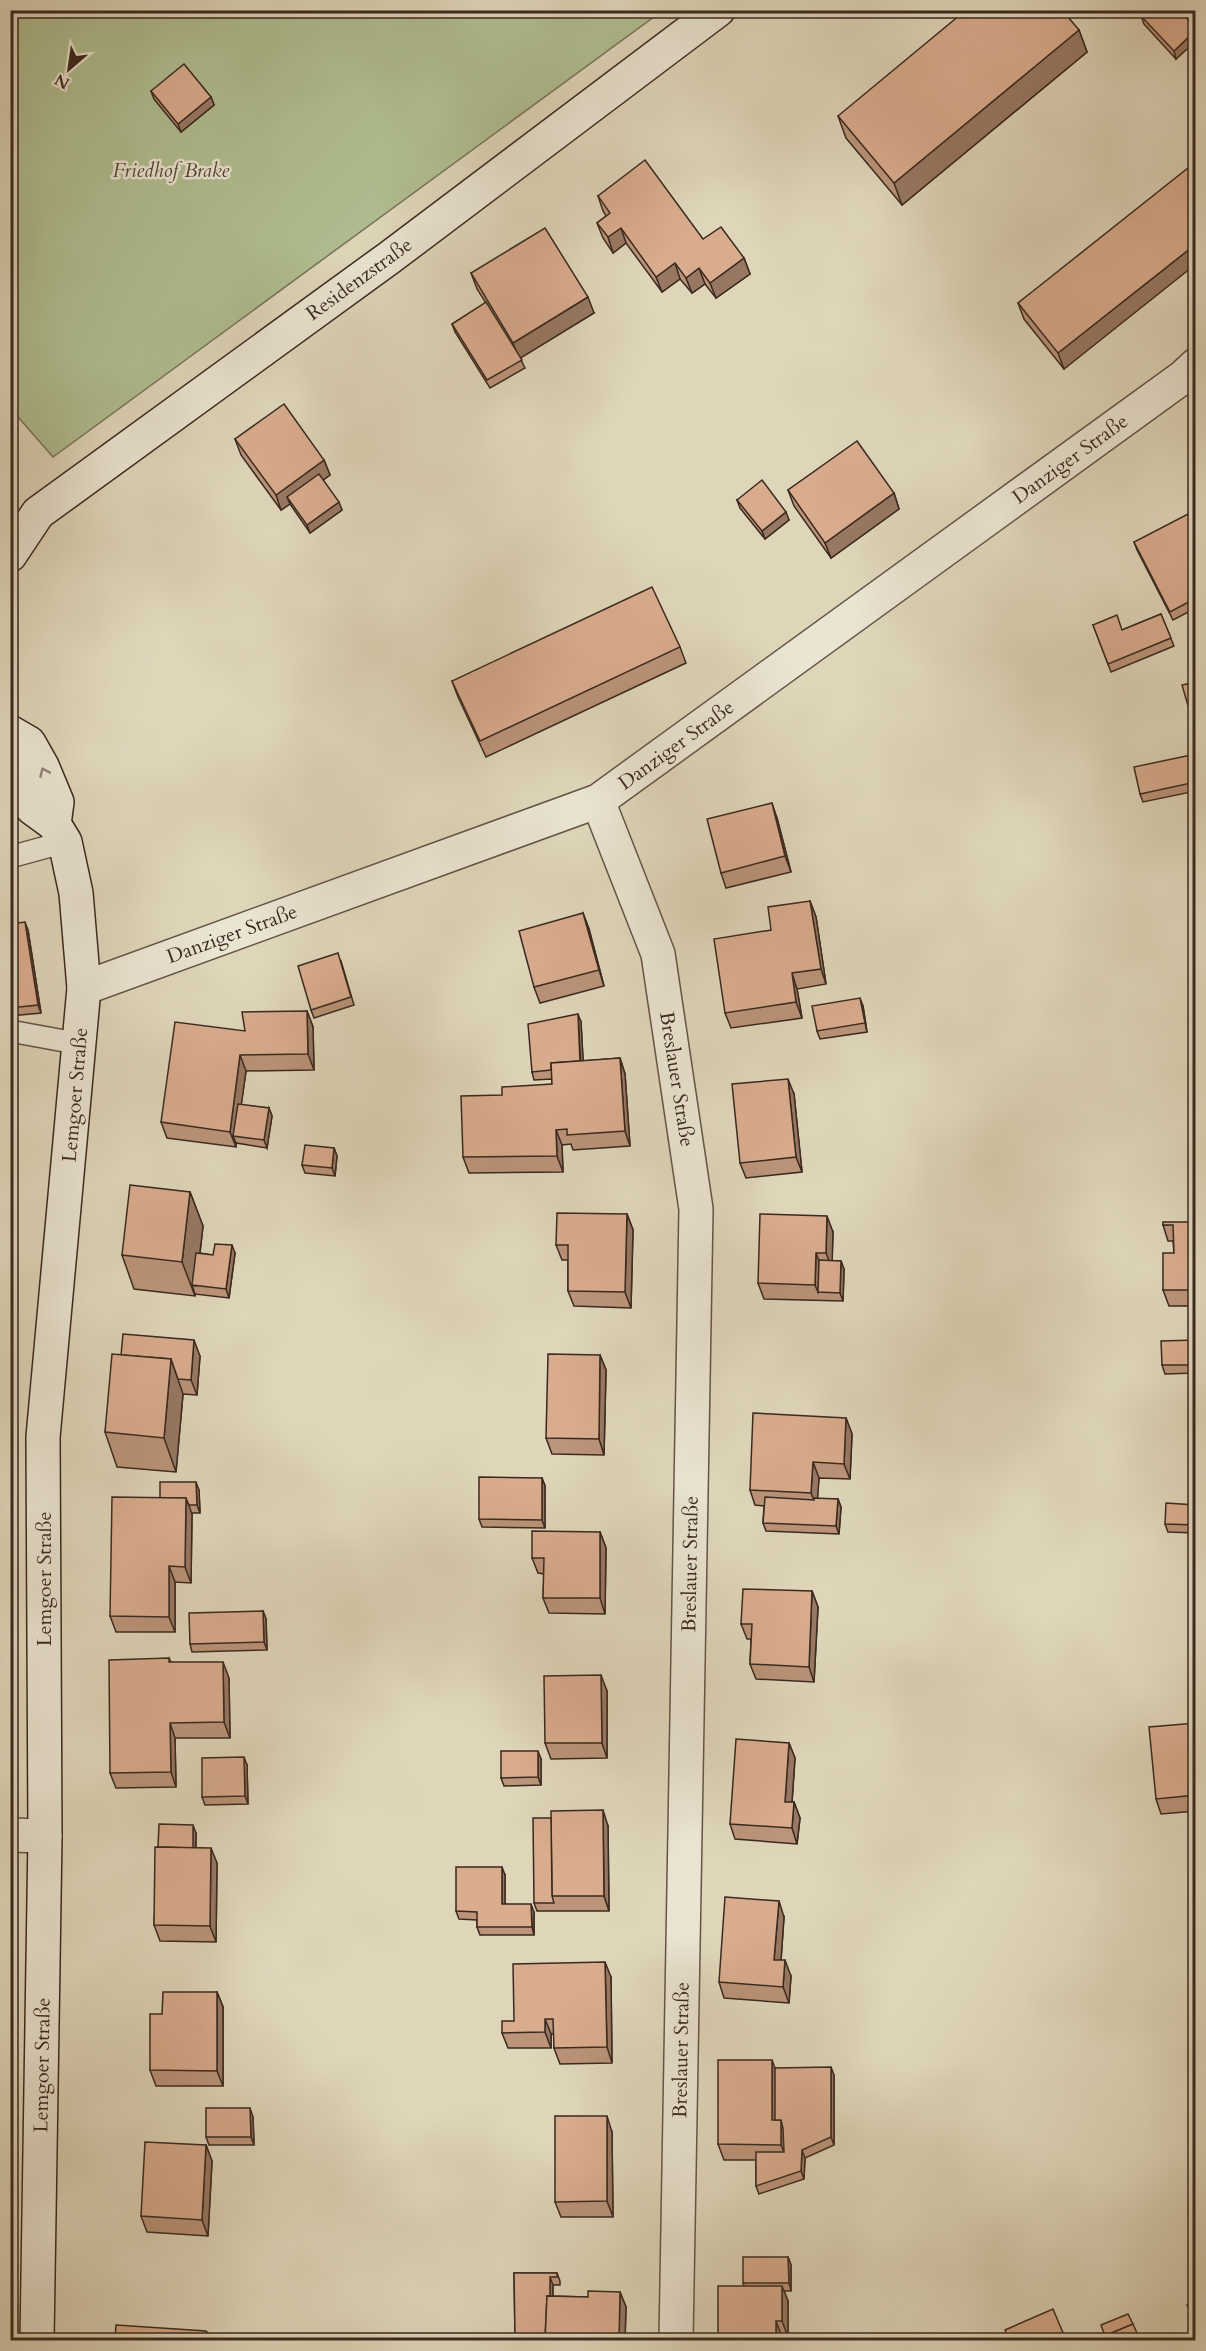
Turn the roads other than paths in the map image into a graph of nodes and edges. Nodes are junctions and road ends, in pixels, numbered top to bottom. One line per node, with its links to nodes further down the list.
1 (718, 10): 3 (street, Residenzstraße)
2 (1191, 380): 6 (street, Danziger Straße)
3 (10, 555)
4 (10, 732): 7 (street, Lemgoer Straße, one-way to 4)
5 (10, 760): 7 (street)
6 (598, 801): 9 (street, Danziger Straße); 15 (street, Breslauer Straße)
7 (60, 833): 8 (lane); 9 (street, Lemgoer Straße)
8 (10, 857)
9 (84, 988): 11 (street, Lemgoer Straße)
10 (10, 1031): 11 (lane)
11 (81, 1044): 13 (street, Lemgoer Straße)
12 (10, 1834): 13 (street)
13 (45, 1836): 14 (street, Lemgoer Straße)
14 (38, 2340)
15 (676, 2340)

